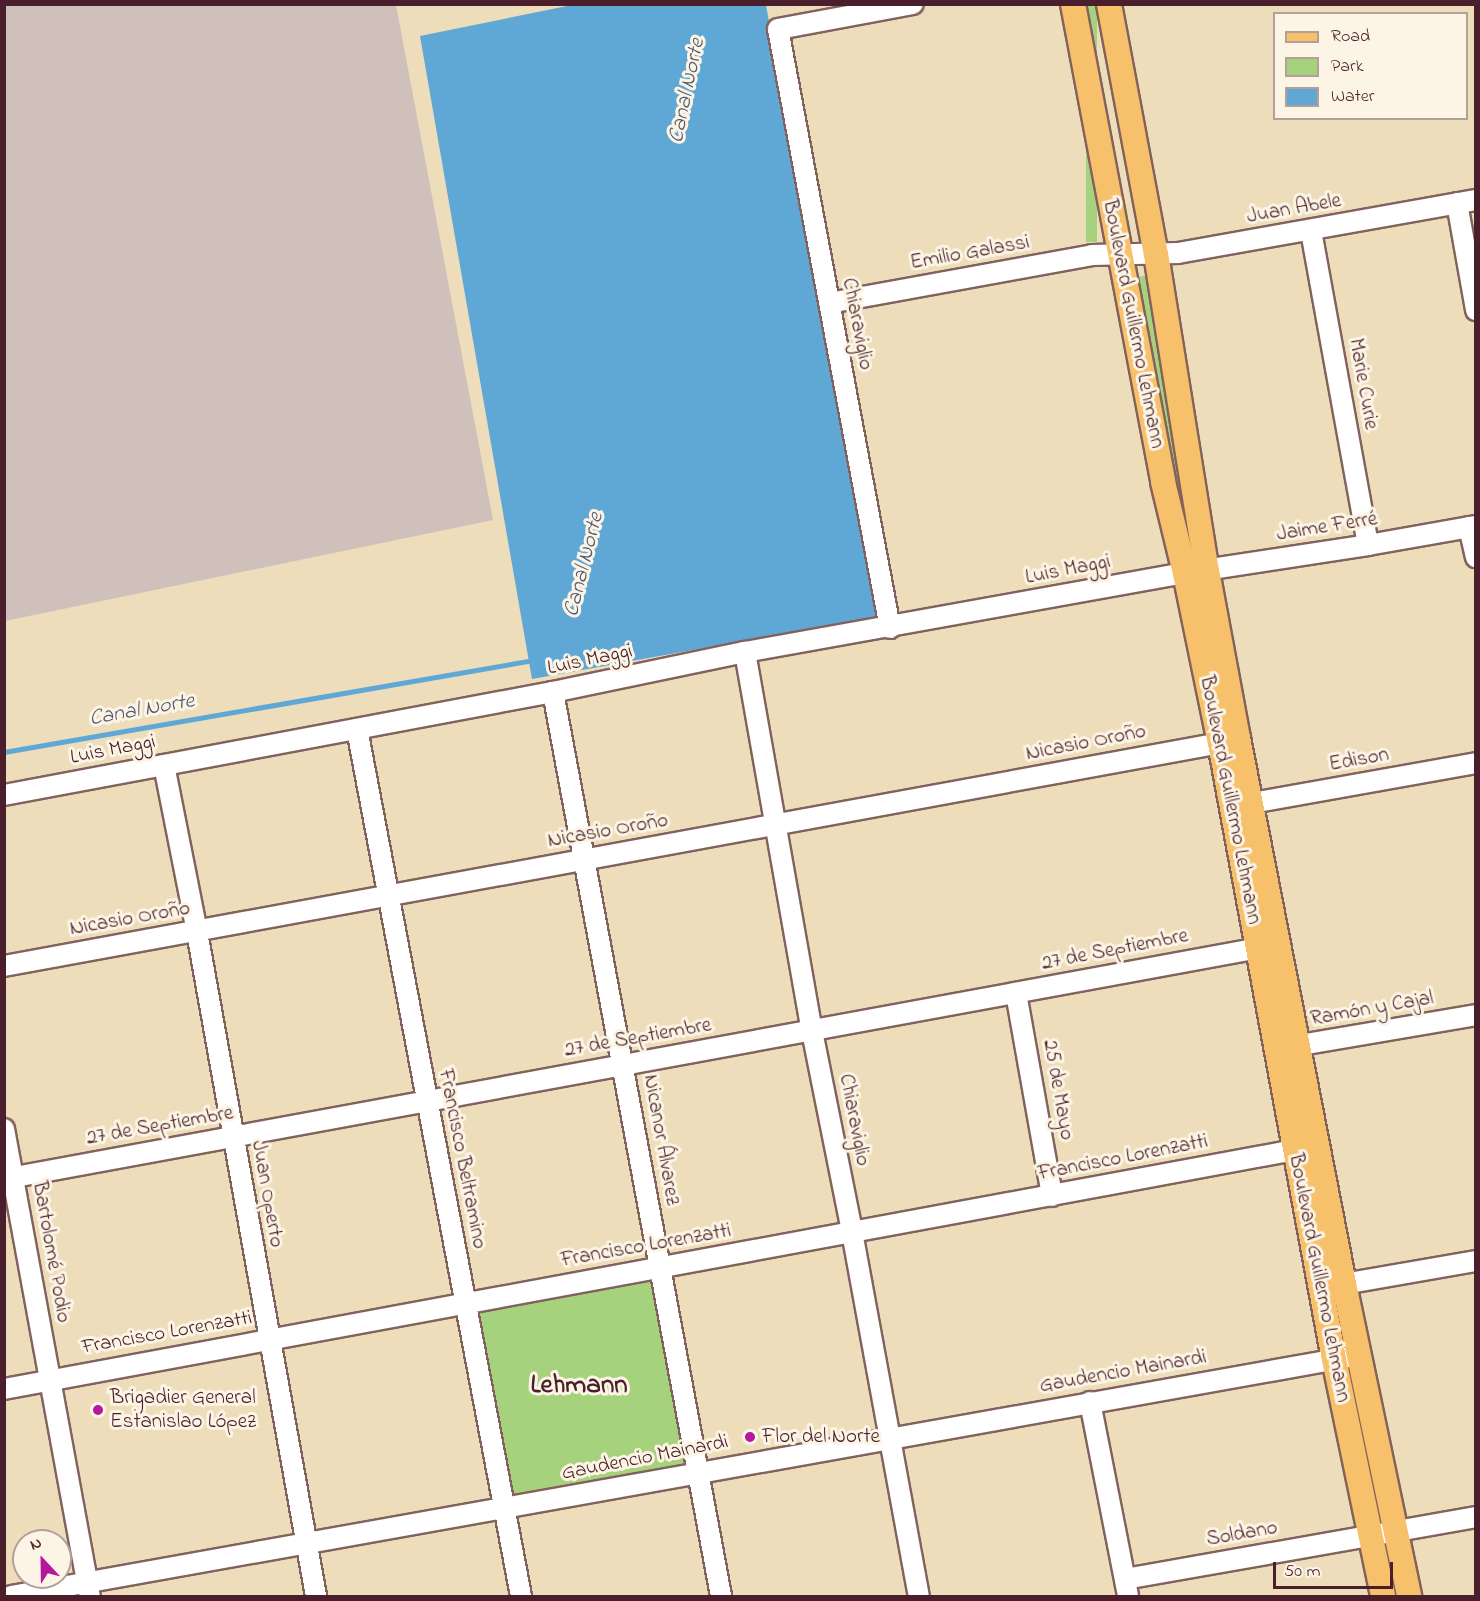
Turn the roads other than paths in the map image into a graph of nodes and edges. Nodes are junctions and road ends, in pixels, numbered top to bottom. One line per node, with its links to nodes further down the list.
1 (913, 4): 8 (street, Chiaraviglio)
2 (1073, 4): 6 (main road, Boulevard Guillermo Lehmann)
3 (1109, 4): 7 (main road, Boulevard Guillermo Lehmann)
4 (1466, 201): 5 (street, Juan Abele); 9 (street)
5 (1311, 231): 7 (street, Juan Abele); 11 (street, Marie Curie)
6 (1119, 254): 7 (street, Juan Abele); 8 (street, Emilio Galassi); 13 (main road, Boulevard Guillermo Lehmann)
7 (1156, 254): 13 (main road, Boulevard Guillermo Lehmann)
8 (829, 303): 14 (street, Chiaraviglio)
9 (1476, 310)
10 (1472, 527): 11 (street, Jaime Ferré); 12 (street)
11 (1368, 545): 13 (street, Jaime Ferré)
12 (1476, 557)
13 (1196, 572): 14 (street, Luis Maggi); 18 (main road, Boulevard Guillermo Lehmann); 22 (main road, Boulevard Guillermo Lehmann)
14 (890, 628): 15 (street, Luis Maggi)
15 (745, 652): 16 (street, Luis Maggi); 23 (street, Chiaraviglio)
16 (553, 692): 17 (street, Luis Maggi); 24 (street, Nicanor Álvarez)
17 (357, 729): 20 (street, Luis Maggi); 25 (street, Francisco Beltramino)
18 (1220, 742): 23 (street, Nicasio Oroño); 27 (main road, Boulevard Guillermo Lehmann)
19 (1476, 764): 22 (street, Edison)
20 (164, 765): 21 (street, Luis Maggi); 26 (street, Juan Operto)
21 (4, 795)
22 (1252, 804): 27 (main road, Boulevard Guillermo Lehmann)
23 (776, 826): 24 (street, Nicasio Oroño); 31 (street, Chiaraviglio)
24 (584, 859): 25 (street, Nicasio Oroño); 33 (street, Nicanor Álvarez)
25 (388, 897): 26 (street, Nicasio Oroño); 34 (street, Francisco Beltramino)
26 (196, 932): 28 (street, Nicasio Oroño); 36 (street, Juan Operto)
27 (1269, 946): 29 (street, 27 de Septiembre); 32 (main road, Boulevard Guillermo Lehmann)
28 (4, 966)
29 (1016, 993): 31 (street, 27 de Septiembre); 39 (street, 25 de Mayo)
30 (1476, 1015): 32 (street, Ramón y Cajal)
31 (812, 1031): 33 (street, 27 de Septiembre); 40 (street, Chiaraviglio)
32 (1288, 1047): 37 (main road, Boulevard Guillermo Lehmann); 43 (main road, Boulevard Guillermo Lehmann)
33 (623, 1066): 34 (street, 27 de Septiembre); 42 (street, Nicanor Álvarez)
34 (427, 1102): 36 (street, 27 de Septiembre); 44 (street, Francisco Beltramino)
35 (4, 1129): 38 (street, Bartolomé Podio)
36 (232, 1137): 38 (street, 27 de Septiembre); 45 (street, Juan Operto)
37 (1295, 1150): 39 (street, Francisco Lorenzatti); 47 (main road, Boulevard Guillermo Lehmann)
38 (9, 1178): 48 (street, Bartolomé Podio)
39 (1052, 1196): 40 (street, Francisco Lorenzatti)
40 (852, 1232): 42 (street, Francisco Lorenzatti); 51 (street, Chiaraviglio)
41 (1476, 1261): 43 (street)
42 (660, 1268): 44 (street, Francisco Lorenzatti); 52 (street, Nicanor Álvarez)
43 (1344, 1284): 46 (main road, Boulevard Guillermo Lehmann)
44 (465, 1303): 45 (street, Francisco Lorenzatti); 53 (street, Francisco Beltramino)
45 (268, 1339): 48 (street, Francisco Lorenzatti); 57 (street, Juan Operto)
46 (1359, 1355): 47 (street, Gaudencio Mainardi); 55 (main road, Boulevard Guillermo Lehmann)
47 (1334, 1359): 50 (street, Gaudencio Mainardi); 56 (main road, Boulevard Guillermo Lehmann)
48 (50, 1379): 49 (street, Francisco Lorenzatti); 59 (street, Bartolomé Podio)
49 (4, 1389)
50 (1090, 1402): 51 (street, Gaudencio Mainardi); 58 (street)
51 (889, 1438): 52 (street, Gaudencio Mainardi); 64 (street, Chiaraviglio)
52 (698, 1472): 53 (street, Gaudencio Mainardi); 63 (street, Nicanor Álvarez)
53 (504, 1509): 57 (street, Gaudencio Mainardi); 62 (street, Francisco Beltramino)
54 (1476, 1517): 55 (street, Soldano)
55 (1395, 1532): 56 (street, Soldano); 66 (main road, Boulevard Guillermo Lehmann)
56 (1369, 1536): 58 (street, Soldano); 65 (main road, Boulevard Guillermo Lehmann)
57 (307, 1543): 59 (street, Gaudencio Mainardi); 61 (street, Juan Operto)
58 (1126, 1588)
59 (89, 1589): 60 (street, Gaudencio Mainardi)
60 (11, 1596)
61 (316, 1596)
62 (520, 1596)
63 (721, 1596)
64 (918, 1596)
65 (1383, 1596)
66 (1409, 1596)

